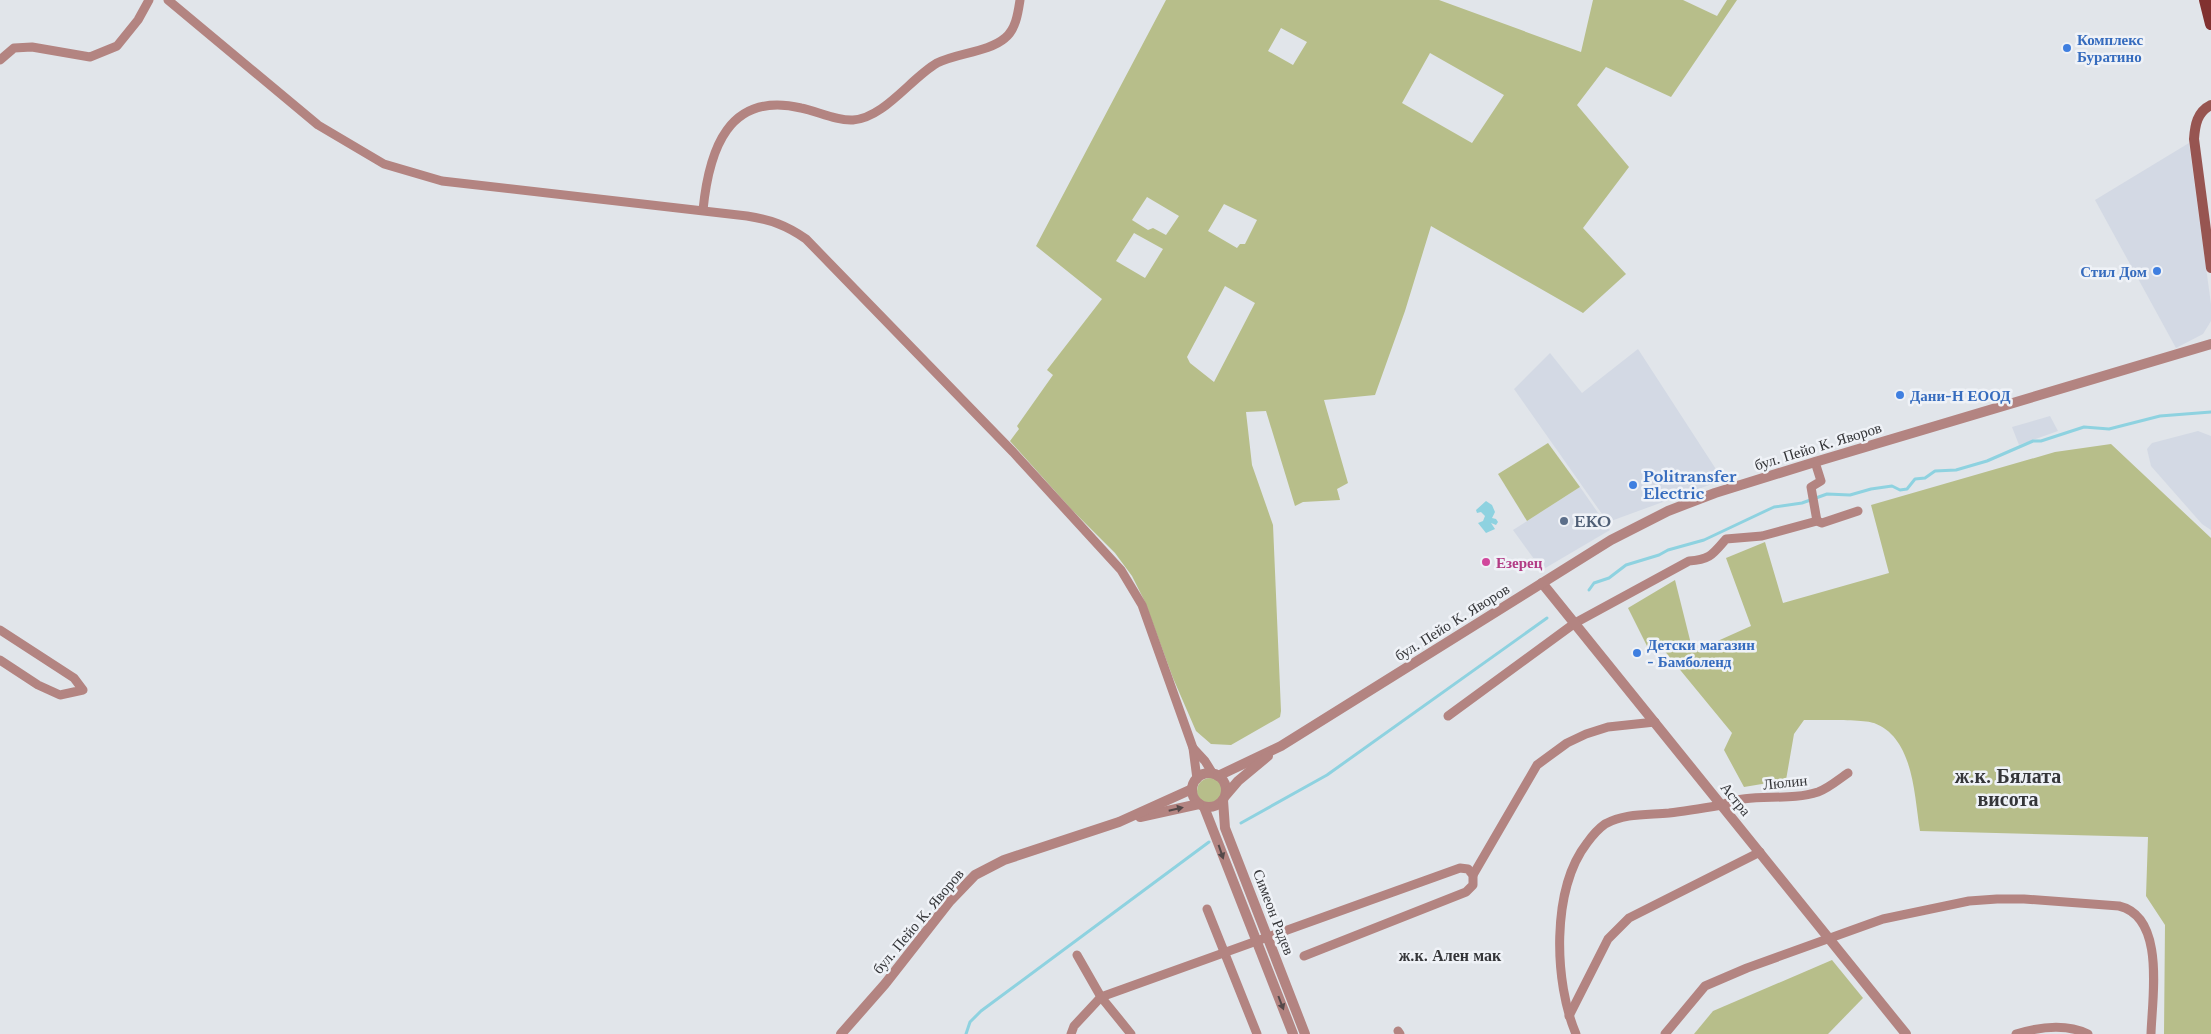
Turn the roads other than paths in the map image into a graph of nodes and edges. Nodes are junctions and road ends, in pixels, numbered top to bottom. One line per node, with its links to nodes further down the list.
1 (149, 0): 6 (street)
2 (168, 0): 8 (street)
3 (1020, 0): 8 (street)
4 (2205, 0): 5 (main road)
5 (2211, 24)
6 (0, 60)
7 (2211, 106): 9 (main road)
8 (703, 210): 21 (street)
9 (2211, 268)
10 (2211, 344): 11 (street, бул. Пейо К. Яворов)
11 (1815, 462): 13 (street); 14 (street, бул. Пейо К. Яворов)
12 (1858, 511): 13 (street)
13 (1816, 516): 15 (street)
14 (1542, 583): 15 (street, Астра); 20 (street, бул. Пейо К. Яворов)
15 (1574, 623): 18 (street); 19 (street, Астра)
16 (0, 630): 17 (street)
17 (0, 660)
18 (1448, 716)
19 (1655, 722): 28 (street, Астра); 31 (street)
20 (1281, 746): 23 (street, бул. Пейо К. Яворов); 26 (street, бул. Пейо К. Яворов)
21 (1193, 748): 23 (street); 24 (street)
22 (1848, 773): 28 (street, Люлин)
23 (1215, 775): 24 (street); 26 (street)
24 (1197, 779): 25 (street)
25 (1192, 789): 27 (street); 29 (street, бул. Пейо К. Яворов)
26 (1225, 798): 27 (street); 33 (street, Симеон Радев)
27 (1202, 805): 29 (street, бул. Пейо К. Яворов, one-way to 27); 35 (street, Симеон Радев, one-way to 35)
28 (1722, 805): 30 (street, Астра); 40 (street, Люлин)
29 (1119, 822): 41 (street, бул. Пейо К. Яворов)
30 (1760, 852): 34 (street, Астра); 40 (street)
31 (1473, 875): 33 (street); 38 (street)
32 (1207, 909): 36 (street)
33 (1267, 937): 35 (street); 46 (street, Симеон Радев)
34 (1827, 938): 48 (street); 49 (street, Астра); 52 (street)
35 (1257, 941): 36 (street); 45 (street, Симеон Радев, one-way to 45)
36 (1225, 954): 39 (street); 44 (street)
37 (1077, 955): 39 (street)
38 (1304, 956)
39 (1101, 996): 42 (street); 43 (street)
40 (1569, 1017): 47 (street, Люлин)
41 (841, 1034)
42 (1071, 1034)
43 (1131, 1034)
44 (1256, 1034)
45 (1293, 1034)
46 (1305, 1034)
47 (1576, 1034)
48 (1665, 1034)
49 (1906, 1034)
50 (2016, 1034): 51 (street)
51 (2088, 1034)
52 (2151, 1034)

